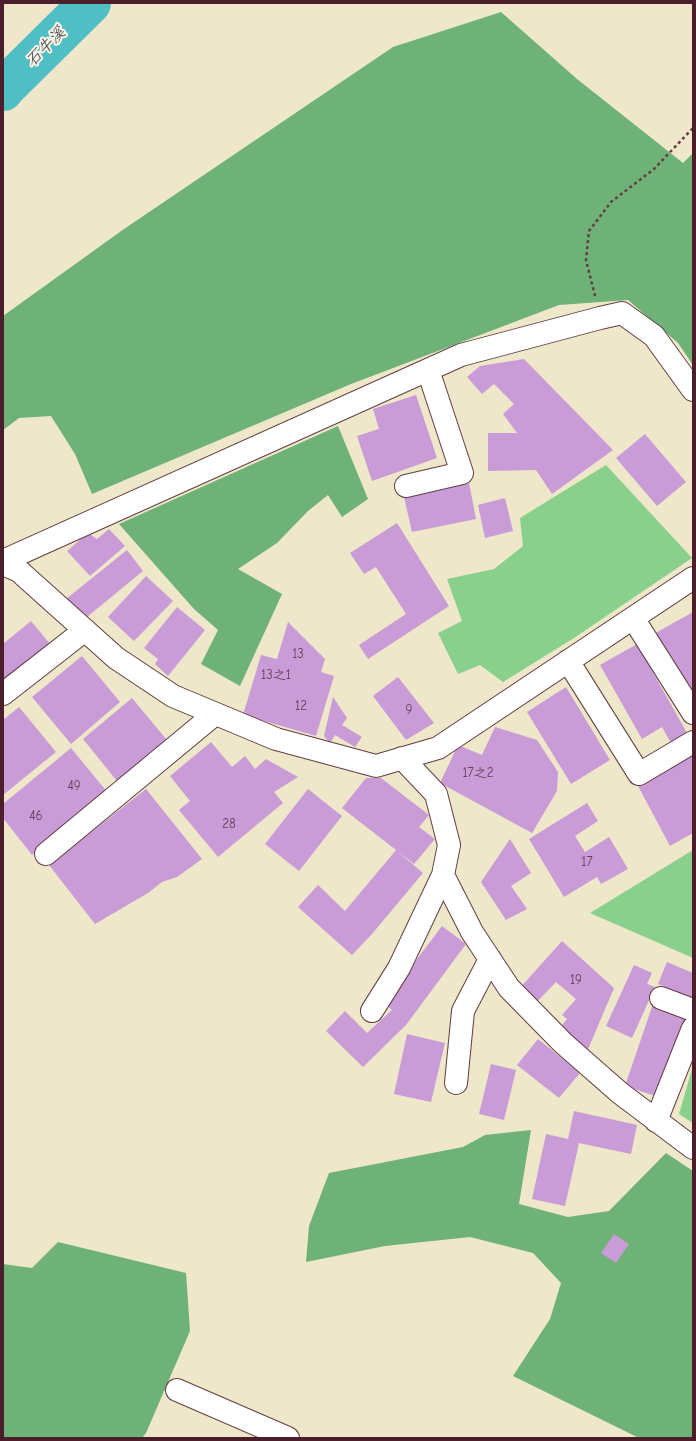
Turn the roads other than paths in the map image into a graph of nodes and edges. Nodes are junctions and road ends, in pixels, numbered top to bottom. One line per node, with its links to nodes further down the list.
1 (428, 370): 2 (street); 3 (street); 4 (street)
2 (693, 390)
3 (406, 486)
4 (3, 561)
5 (3, 564): 8 (street)
6 (693, 578): 7 (street)
7 (633, 618): 9 (street); 11 (street)
8 (85, 630): 10 (street); 12 (street)
9 (568, 661): 13 (street); 14 (street)
10 (3, 694)
11 (693, 713)
12 (215, 714): 14 (street); 15 (street)
13 (693, 742)
14 (402, 758): 16 (street)
15 (46, 854)
16 (443, 875): 17 (street); 19 (street)
17 (490, 959): 22 (street); 23 (street)
18 (661, 998): 20 (street)
19 (372, 1010)
20 (693, 1010)
21 (693, 1028): 23 (street)
22 (456, 1083)
23 (656, 1121): 24 (street)
24 (693, 1148)
25 (177, 1390): 26 (street)
26 (288, 1438)

